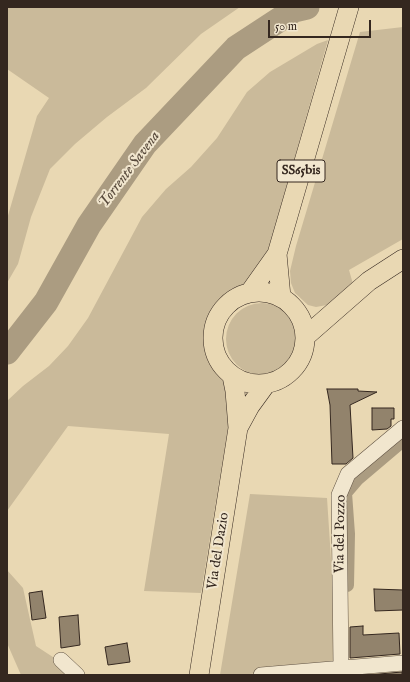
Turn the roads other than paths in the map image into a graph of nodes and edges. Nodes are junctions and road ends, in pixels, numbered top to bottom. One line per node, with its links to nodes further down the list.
1 (349, 7): 2 (main road, SS65bis)
2 (277, 254): 4 (main road, SS65bis); 5 (main road, SS65bis)
3 (403, 259): 6 (main road)
4 (250, 292): 5 (main road, Via del Dazio); 9 (main road, Via del Dazio)
5 (281, 297): 7 (main road, Via del Dazio)
6 (340, 305): 7 (main road); 8 (main road)
7 (296, 310): 8 (main road, Via del Dazio)
8 (305, 337): 10 (main road, Via del Dazio)
9 (232, 376): 10 (main road, Via del Dazio); 11 (main road, Via del Dazio)
10 (266, 384): 11 (main road, Via del Dazio)
11 (238, 428): 17 (main road, Via del Dazio)
12 (403, 428): 15 (street, Via del Pozzo)
13 (61, 660): 16 (street)
14 (403, 663): 15 (street)
15 (341, 667): 18 (street)
16 (77, 675)
17 (199, 675)
18 (261, 675)

